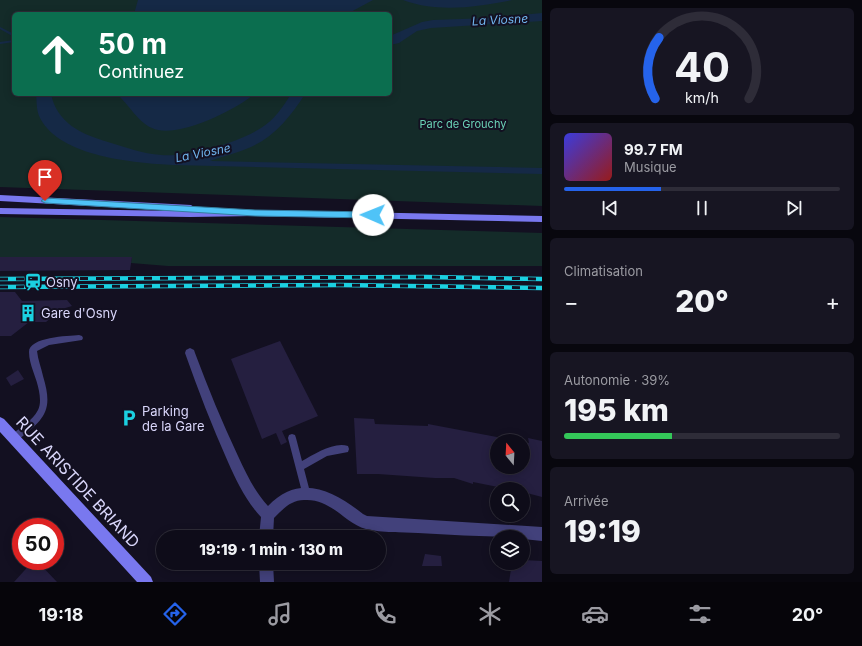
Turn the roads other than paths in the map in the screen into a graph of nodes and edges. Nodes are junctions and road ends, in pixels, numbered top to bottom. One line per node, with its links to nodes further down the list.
1 (0, 198): 3 (main road)
2 (0, 211): 3 (main road)
3 (255, 213): 4 (main road)
4 (542, 219)
5 (79, 338): 8 (lane)
6 (190, 353): 13 (street)
7 (0, 423): 8 (main road, RUE ARISTIDE BRIAND)
8 (14, 438): 17 (main road, RUE ARISTIDE BRIAND)
9 (292, 438): 11 (lane)
10 (344, 449): 11 (lane)
11 (300, 468): 12 (lane)
12 (306, 492): 13 (street); 15 (street)
13 (268, 515): 14 (street)
14 (267, 530)
15 (542, 534)
16 (266, 570): 18 (street)
17 (146, 582)
18 (267, 582)

